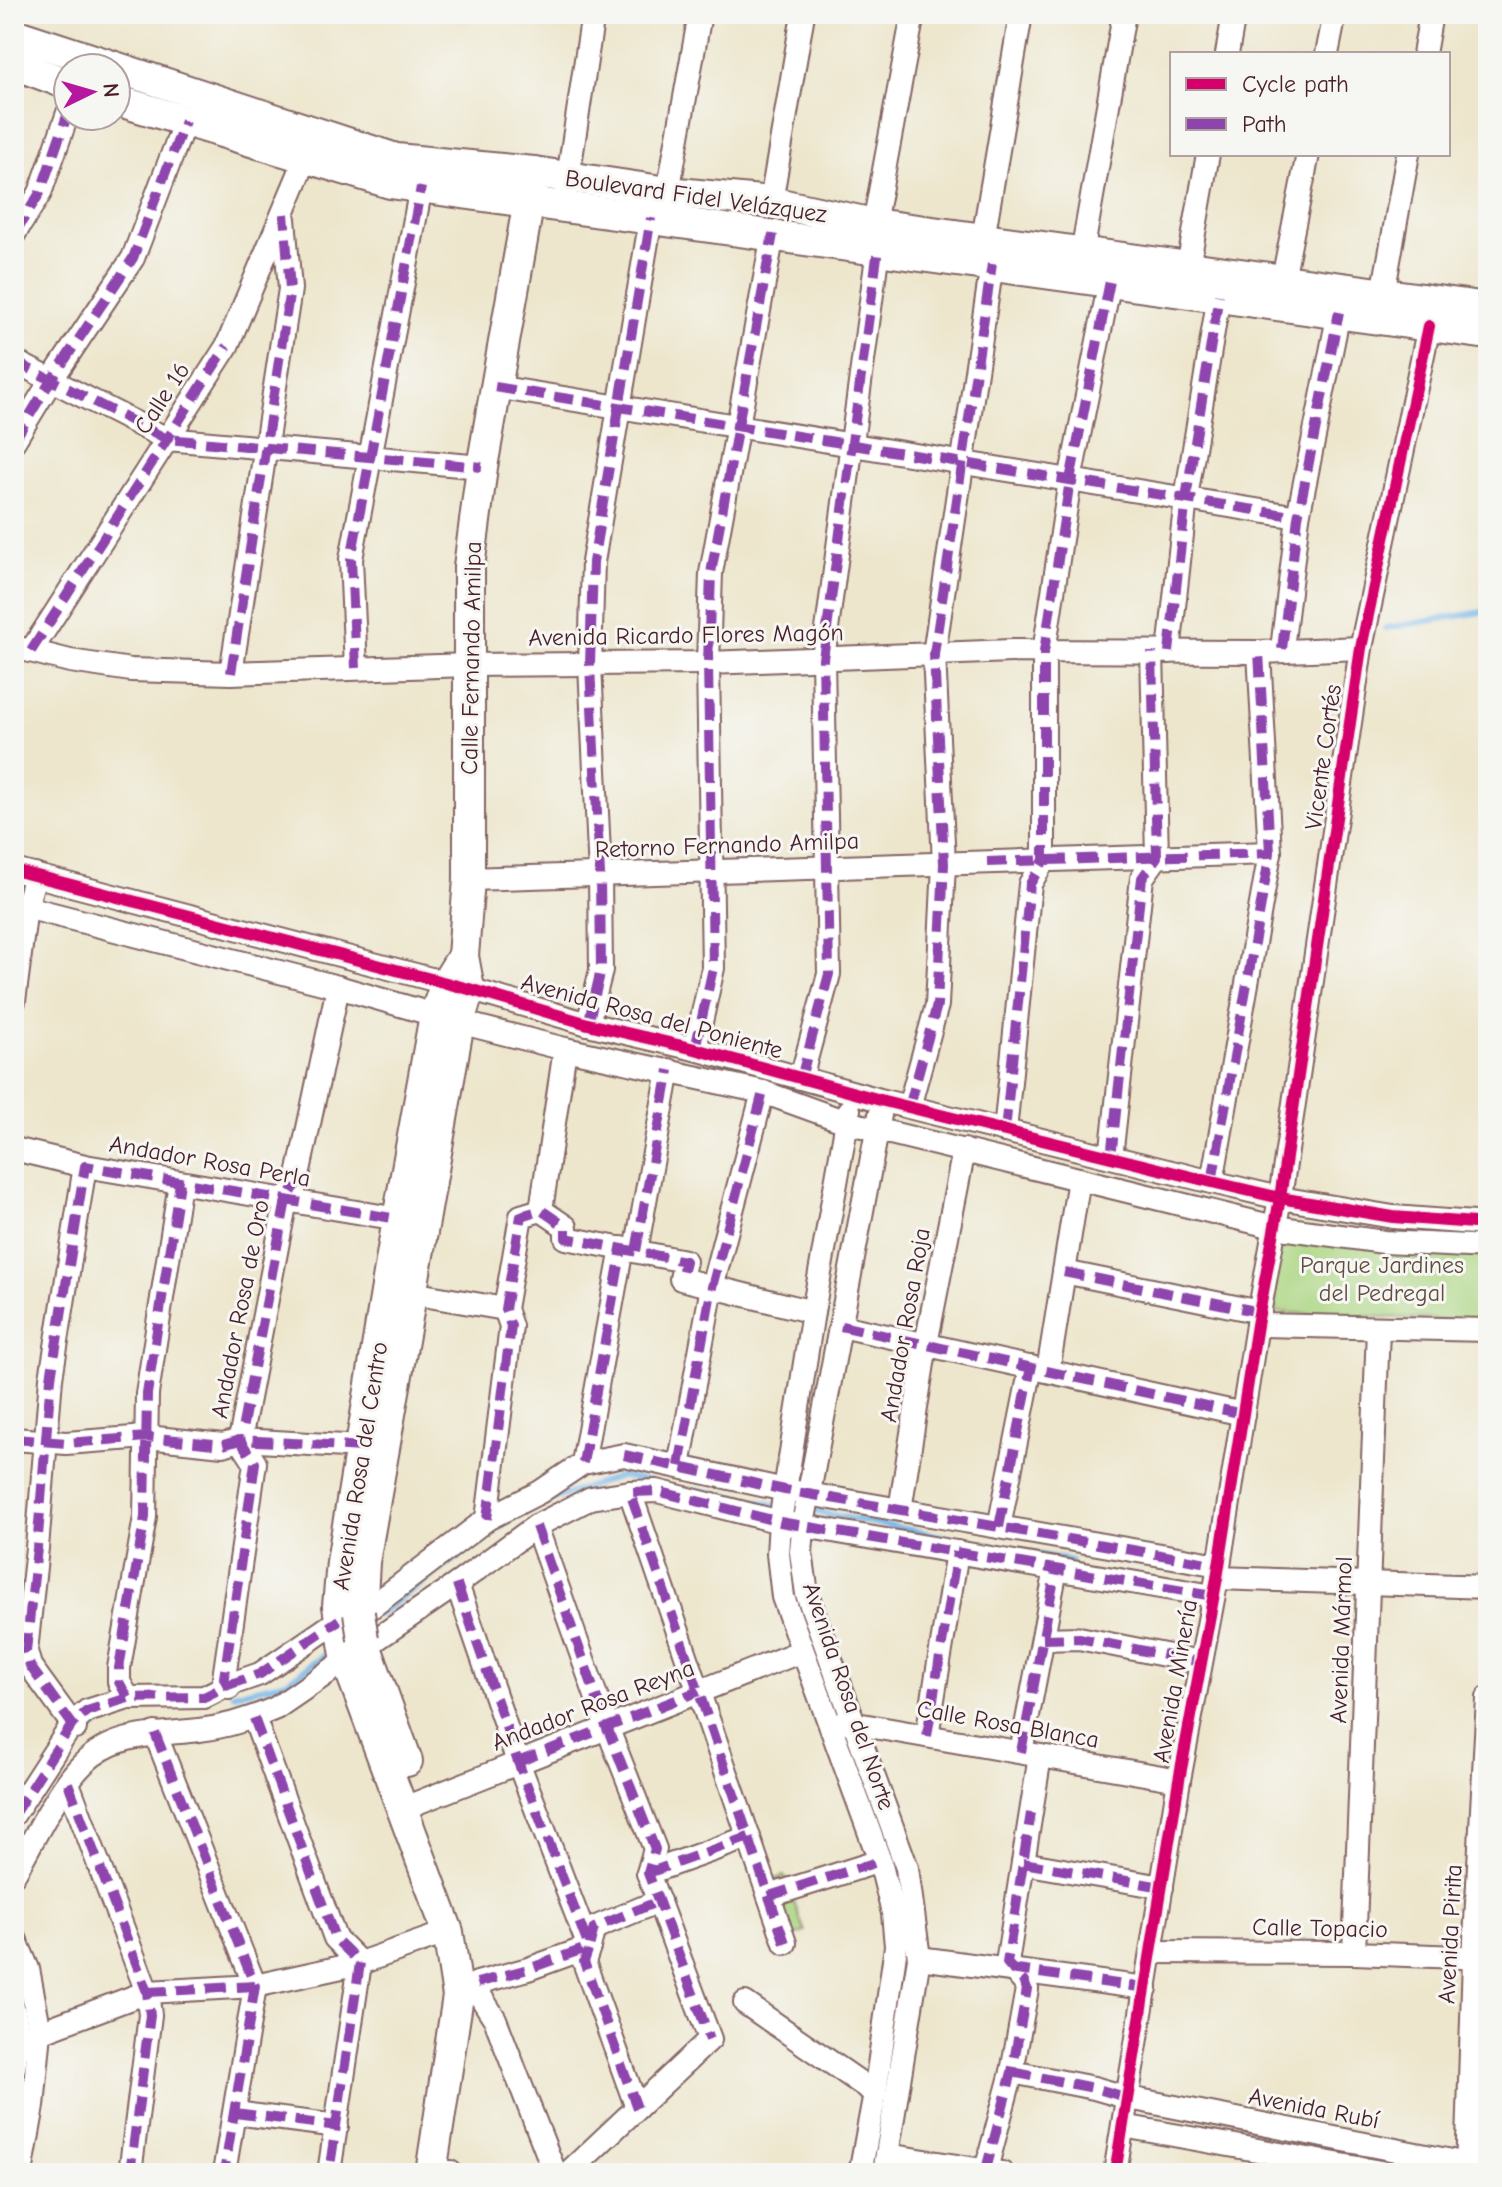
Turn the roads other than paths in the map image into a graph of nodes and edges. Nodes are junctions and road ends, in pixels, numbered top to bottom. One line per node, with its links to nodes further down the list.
1 (593, 14): 25 (street)
2 (700, 14): 26 (street)
3 (803, 14): 27 (street)
4 (913, 14): 32 (street)
5 (1021, 14): 33 (street)
6 (1124, 14): 34 (street)
7 (1234, 14): 11 (street)
8 (1335, 14): 12 (street)
9 (1431, 14): 13 (street)
10 (14, 34): 24 (main road, Boulevard Fidel Velázquez)
11 (1227, 52)
12 (1327, 52)
13 (1424, 52)
14 (14, 64): 15 (main road)
15 (52, 78)
16 (132, 105): 17 (main road, Boulevard Fidel Velázquez)
17 (185, 121): 22 (main road, Boulevard Fidel Velázquez); 45 (street)
18 (61, 132): 30 (street)
19 (1208, 156): 35 (street)
20 (1308, 156): 36 (street)
21 (1408, 156): 38 (street)
22 (306, 158): 23 (main road, Boulevard Fidel Velázquez); 28 (street, Calle 16)
23 (421, 187): 24 (main road, Boulevard Fidel Velázquez); 53 (street)
24 (531, 187): 25 (main road, Boulevard Fidel Velázquez); 46 (main road, Calle Fernando Amilpa)
25 (566, 192): 26 (main road, Boulevard Fidel Velázquez); 29 (main road, Boulevard Fidel Velázquez)
26 (668, 192): 27 (main road, Boulevard Fidel Velázquez)
27 (771, 202): 32 (main road, Boulevard Fidel Velázquez)
28 (284, 214): 49 (street, Calle 16); 52 (street)
29 (651, 218): 31 (main road, Boulevard Fidel Velázquez); 47 (street)
30 (14, 234)
31 (773, 234): 32 (main road, Boulevard Fidel Velázquez); 48 (street)
32 (876, 236): 33 (main road, Boulevard Fidel Velázquez); 51 (street)
33 (988, 252): 34 (main road, Boulevard Fidel Velázquez); 54 (street)
34 (1080, 264): 35 (main road, Boulevard Fidel Velázquez); 37 (main road, Boulevard Fidel Velázquez)
35 (1188, 267): 36 (main road, Boulevard Fidel Velázquez)
36 (1283, 279): 38 (main road, Boulevard Fidel Velázquez)
37 (1110, 281): 39 (main road, Boulevard Fidel Velázquez); 56 (street)
38 (1383, 294): 40 (main road, Boulevard Fidel Velázquez)
39 (1219, 295): 41 (main road, Boulevard Fidel Velázquez); 57 (street)
40 (1488, 306)
41 (1339, 312): 42 (main road, Boulevard Fidel Velázquez); 58 (street)
42 (1429, 326): 43 (main road, Boulevard Fidel Velázquez); 59 (street, Vicente Cortés)
43 (1488, 334)
44 (14, 361): 45 (street)
45 (50, 382): 49 (street); 50 (street)
46 (495, 387): 47 (street); 55 (main road, Calle Fernando Amilpa)
47 (617, 407): 48 (street); 68 (street)
48 (738, 426): 51 (street); 66 (street)
49 (167, 439): 52 (street); 60 (street, Calle 16)
50 (14, 441)
51 (852, 445): 54 (street); 65 (street)
52 (267, 449): 53 (street); 70 (street)
53 (369, 457): 55 (street); 69 (street)
54 (963, 462): 56 (street); 64 (street)
55 (482, 467): 67 (main road, Calle Fernando Amilpa)
56 (1070, 480): 57 (street); 62 (street)
57 (1186, 498): 58 (street); 63 (street)
58 (1298, 517): 61 (street)
59 (1361, 648): 61 (street, Avenida Ricardo Flores Magón); 105 (street, Vicente Cortés)
60 (23, 649): 70 (street, Avenida Ricardo Flores Magón)
61 (1271, 651): 63 (street, Avenida Ricardo Flores Magón); 71 (street)
62 (1044, 652): 63 (street, Avenida Ricardo Flores Magón); 64 (street, Avenida Ricardo Flores Magón); 73 (street)
63 (1161, 652): 72 (street)
64 (934, 654): 65 (street, Avenida Ricardo Flores Magón); 74 (street)
65 (823, 659): 66 (street, Avenida Ricardo Flores Magón); 75 (street)
66 (708, 663): 68 (street, Avenida Ricardo Flores Magón); 76 (street)
67 (469, 665): 68 (street, Avenida Ricardo Flores Magón); 69 (street, Avenida Ricardo Flores Magón); 79 (main road, Calle Fernando Amilpa)
68 (590, 665): 78 (street)
69 (356, 668): 70 (street, Avenida Ricardo Flores Magón)
70 (231, 673)
71 (1270, 853): 72 (street, Retorno Fernando Amilpa); 102 (street)
72 (1157, 857): 73 (street, Retorno Fernando Amilpa); 99 (street)
73 (1044, 860): 74 (street, Retorno Fernando Amilpa); 96 (street)
74 (944, 864): 75 (street, Retorno Fernando Amilpa); 93 (street)
75 (828, 867): 76 (street, Retorno Fernando Amilpa); 89 (street)
76 (711, 871): 78 (street, Retorno Fernando Amilpa); 87 (street)
77 (20, 874): 80 (street); 81 (street, Avenida Rosa del Poniente)
78 (600, 875): 79 (street, Retorno Fernando Amilpa); 85 (street)
79 (469, 879): 81 (main road, Calle Fernando Amilpa)
80 (20, 906): 82 (street, Avenida Rosa del Poniente); 83 (street)
81 (457, 986): 84 (main road, Avenida Rosa del Centro); 85 (street, Avenida Rosa del Poniente)
82 (338, 987): 84 (street, Avenida Rosa del Poniente); 104 (street, Andador Rosa de Oro)
83 (14, 1001)
84 (447, 1018): 86 (street, Avenida Rosa del Poniente); 107 (main road, Avenida Rosa del Centro); 114 (main road, Avenida Rosa del Centro)
85 (588, 1024): 87 (street, Avenida Rosa del Poniente)
86 (565, 1049): 88 (street, Avenida Rosa del Poniente); 106 (street)
87 (695, 1049): 89 (street, Avenida Rosa del Poniente)
88 (669, 1070): 90 (street, Avenida Rosa del Poniente); 111 (street)
89 (801, 1078): 91 (street, Avenida Rosa del Poniente)
90 (763, 1092): 94 (street, Avenida Rosa del Poniente); 113 (street)
91 (853, 1092): 92 (street, Avenida Rosa del Poniente); 94 (street, Avenida Rosa del Norte)
92 (884, 1101): 93 (street, Avenida Rosa del Poniente); 95 (street, Avenida Rosa del Norte)
93 (909, 1107): 96 (street, Avenida Rosa del Poniente)
94 (846, 1122): 95 (street, Avenida Rosa del Poniente); 116 (street, Avenida Rosa del Norte)
95 (876, 1129): 98 (street, Avenida Rosa del Poniente); 118 (street, Avenida Rosa del Norte)
96 (1005, 1131): 99 (street, Avenida Rosa del Poniente)
97 (14, 1149): 100 (street, Andador Rosa Perla)
98 (964, 1150): 101 (street, Avenida Rosa del Poniente); 121 (street, Andador Rosa Roja)
99 (1111, 1157): 102 (street, Avenida Rosa del Poniente)
100 (85, 1166): 103 (street, Andador Rosa Perla); 127 (street)
101 (1079, 1179): 109 (street, Avenida Rosa del Poniente); 112 (street)
102 (1212, 1182): 105 (street, Avenida Rosa del Poniente)
103 (180, 1183): 104 (street, Andador Rosa Perla); 124 (street)
104 (291, 1192): 107 (street, Andador Rosa Perla); 126 (street, Andador Rosa de Oro)
105 (1280, 1198): 108 (street, Avenida Rosa del Poniente); 109 (street, Avenida Minería)
106 (541, 1210): 111 (street); 115 (street)
107 (398, 1219): 128 (main road, Avenida Rosa del Centro)
108 (1488, 1224)
109 (1274, 1227): 110 (street, Avenida Rosa del Poniente); 117 (street, Avenida Minería)
110 (1488, 1247)
111 (629, 1249): 113 (street); 129 (street)
112 (1064, 1272): 117 (street); 122 (street)
113 (712, 1287): 116 (street); 130 (street)
114 (411, 1293): 115 (street); 144 (main road, Avenida Rosa del Centro)
115 (505, 1309): 135 (street)
116 (813, 1312): 132 (street, Avenida Rosa del Norte)
117 (1258, 1318): 119 (street); 123 (street, Avenida Minería)
118 (841, 1326): 121 (street); 134 (street, Avenida Rosa del Norte)
119 (1378, 1329): 120 (street); 142 (street, Avenida Mármol)
120 (1488, 1330)
121 (926, 1344): 122 (street); 133 (street, Andador Rosa Roja)
122 (1039, 1369): 123 (street); 137 (street)
123 (1243, 1414): 140 (street, Avenida Minería)
124 (147, 1437): 126 (street); 127 (street); 150 (street)
125 (14, 1439): 127 (street)
126 (240, 1440): 128 (street); 148 (street, Andador Rosa de Oro)
127 (46, 1443): 155 (street)
128 (362, 1447): 144 (main road, Avenida Rosa del Centro)
129 (583, 1463): 130 (street); 135 (street)
130 (679, 1466): 132 (street)
131 (630, 1492): 132 (street); 136 (street); 149 (street)
132 (782, 1506): 134 (street); 134 (street); 146 (street, Avenida Rosa del Norte)
133 (900, 1510): 134 (street); 137 (street)
134 (806, 1511): 138 (street); 154 (street, Avenida Rosa del Norte)
135 (487, 1519): 144 (street)
136 (536, 1526): 141 (street); 156 (street)
137 (999, 1527): 140 (street)
138 (957, 1552): 139 (street); 158 (street)
139 (1056, 1569): 140 (street); 145 (street)
140 (1216, 1580): 142 (street); 147 (street, Avenida Minería)
141 (457, 1584): 144 (street); 160 (street)
142 (1369, 1584): 143 (street); 178 (street, Avenida Mármol)
143 (1488, 1587)
144 (353, 1635): 148 (street); 152 (street); 163 (main road, Avenida Rosa del Centro)
145 (1043, 1639): 147 (street); 159 (street)
146 (802, 1651): 149 (street, Andador Rosa Reyna); 153 (street, Avenida Rosa del Norte)
147 (1200, 1662): 161 (street, Avenida Minería)
148 (228, 1687): 150 (street)
149 (699, 1691): 156 (street, Andador Rosa Reyna); 165 (street)
150 (128, 1698): 155 (street)
151 (1488, 1698): 180 (street, Avenida Pirita)
152 (254, 1718): 157 (street); 181 (street)
153 (829, 1719): 154 (street, Calle Rosa Blanca); 166 (street, Avenida Rosa del Norte)
154 (855, 1723): 158 (street, Calle Rosa Blanca); 179 (street, Avenida Rosa del Norte)
155 (74, 1725): 164 (street)
156 (607, 1727): 160 (street, Andador Rosa Reyna); 168 (street)
157 (155, 1733): 162 (street); 183 (street)
158 (927, 1736): 159 (street, Calle Rosa Blanca)
159 (1031, 1754): 161 (street, Calle Rosa Blanca); 167 (street)
160 (518, 1762): 163 (street, Andador Rosa Reyna); 176 (street)
161 (1179, 1780): 170 (street, Avenida Minería)
162 (68, 1783): 169 (street); 186 (street)
163 (413, 1804): 173 (main road, Avenida Rosa del Centro); 184 (main road, Avenida Rosa del Centro)
164 (14, 1814)
165 (749, 1837): 168 (street); 171 (street)
166 (880, 1861): 171 (street); 192 (street, Avenida Rosa del Norte)
167 (1023, 1863): 170 (street); 182 (street)
168 (648, 1873): 172 (street)
169 (14, 1874)
170 (1162, 1887): 177 (street, Avenida Minería)
171 (769, 1896): 175 (street)
172 (659, 1901): 176 (street); 194 (street)
173 (448, 1932): 181 (street); 205 (main road, Avenida Rosa del Centro)
174 (14, 1936): 189 (street)
175 (785, 1943)
176 (589, 1947): 184 (street); 194 (street)
177 (1152, 1952): 178 (street, Calle Topacio); 185 (street, Avenida Minería)
178 (1354, 1953): 180 (street, Calle Topacio)
179 (919, 1958): 182 (street); 198 (street, Avenida Rosa del Norte)
180 (1481, 1958): 199 (street, Avenida Pirita)
181 (360, 1963): 183 (street); 196 (street)
182 (1010, 1969): 185 (street); 191 (street)
183 (255, 1986): 186 (street); 195 (street)
184 (477, 1987): 206 (main road, Avenida Rosa del Centro); 207 (street)
185 (1146, 1988): 193 (street, Avenida Minería)
186 (147, 1992): 189 (street); 202 (street)
187 (745, 2003): 192 (street)
188 (14, 2012): 190 (street)
189 (40, 2032): 201 (street)
190 (14, 2067)
191 (1012, 2072): 193 (street, Avenida Rubí); 200 (street)
192 (875, 2093): 209 (street, Avenida Rosa del Norte)
193 (1129, 2098): 197 (street, Avenida Minería); 199 (street, Avenida Rubí)
194 (637, 2108): 208 (street)
195 (235, 2113): 196 (street); 203 (street)
196 (337, 2126): 204 (street)
197 (1123, 2126): 210 (street, Avenida Minería); 211 (street, Avenida Rubí)
198 (885, 2164): 200 (street)
199 (1474, 2168)
200 (991, 2172)
201 (21, 2173)
202 (130, 2173)
203 (224, 2173)
204 (329, 2173)
205 (431, 2173)
206 (450, 2173)
207 (555, 2173)
208 (568, 2173)
209 (860, 2173)
210 (1115, 2173)
211 (1386, 2173)

